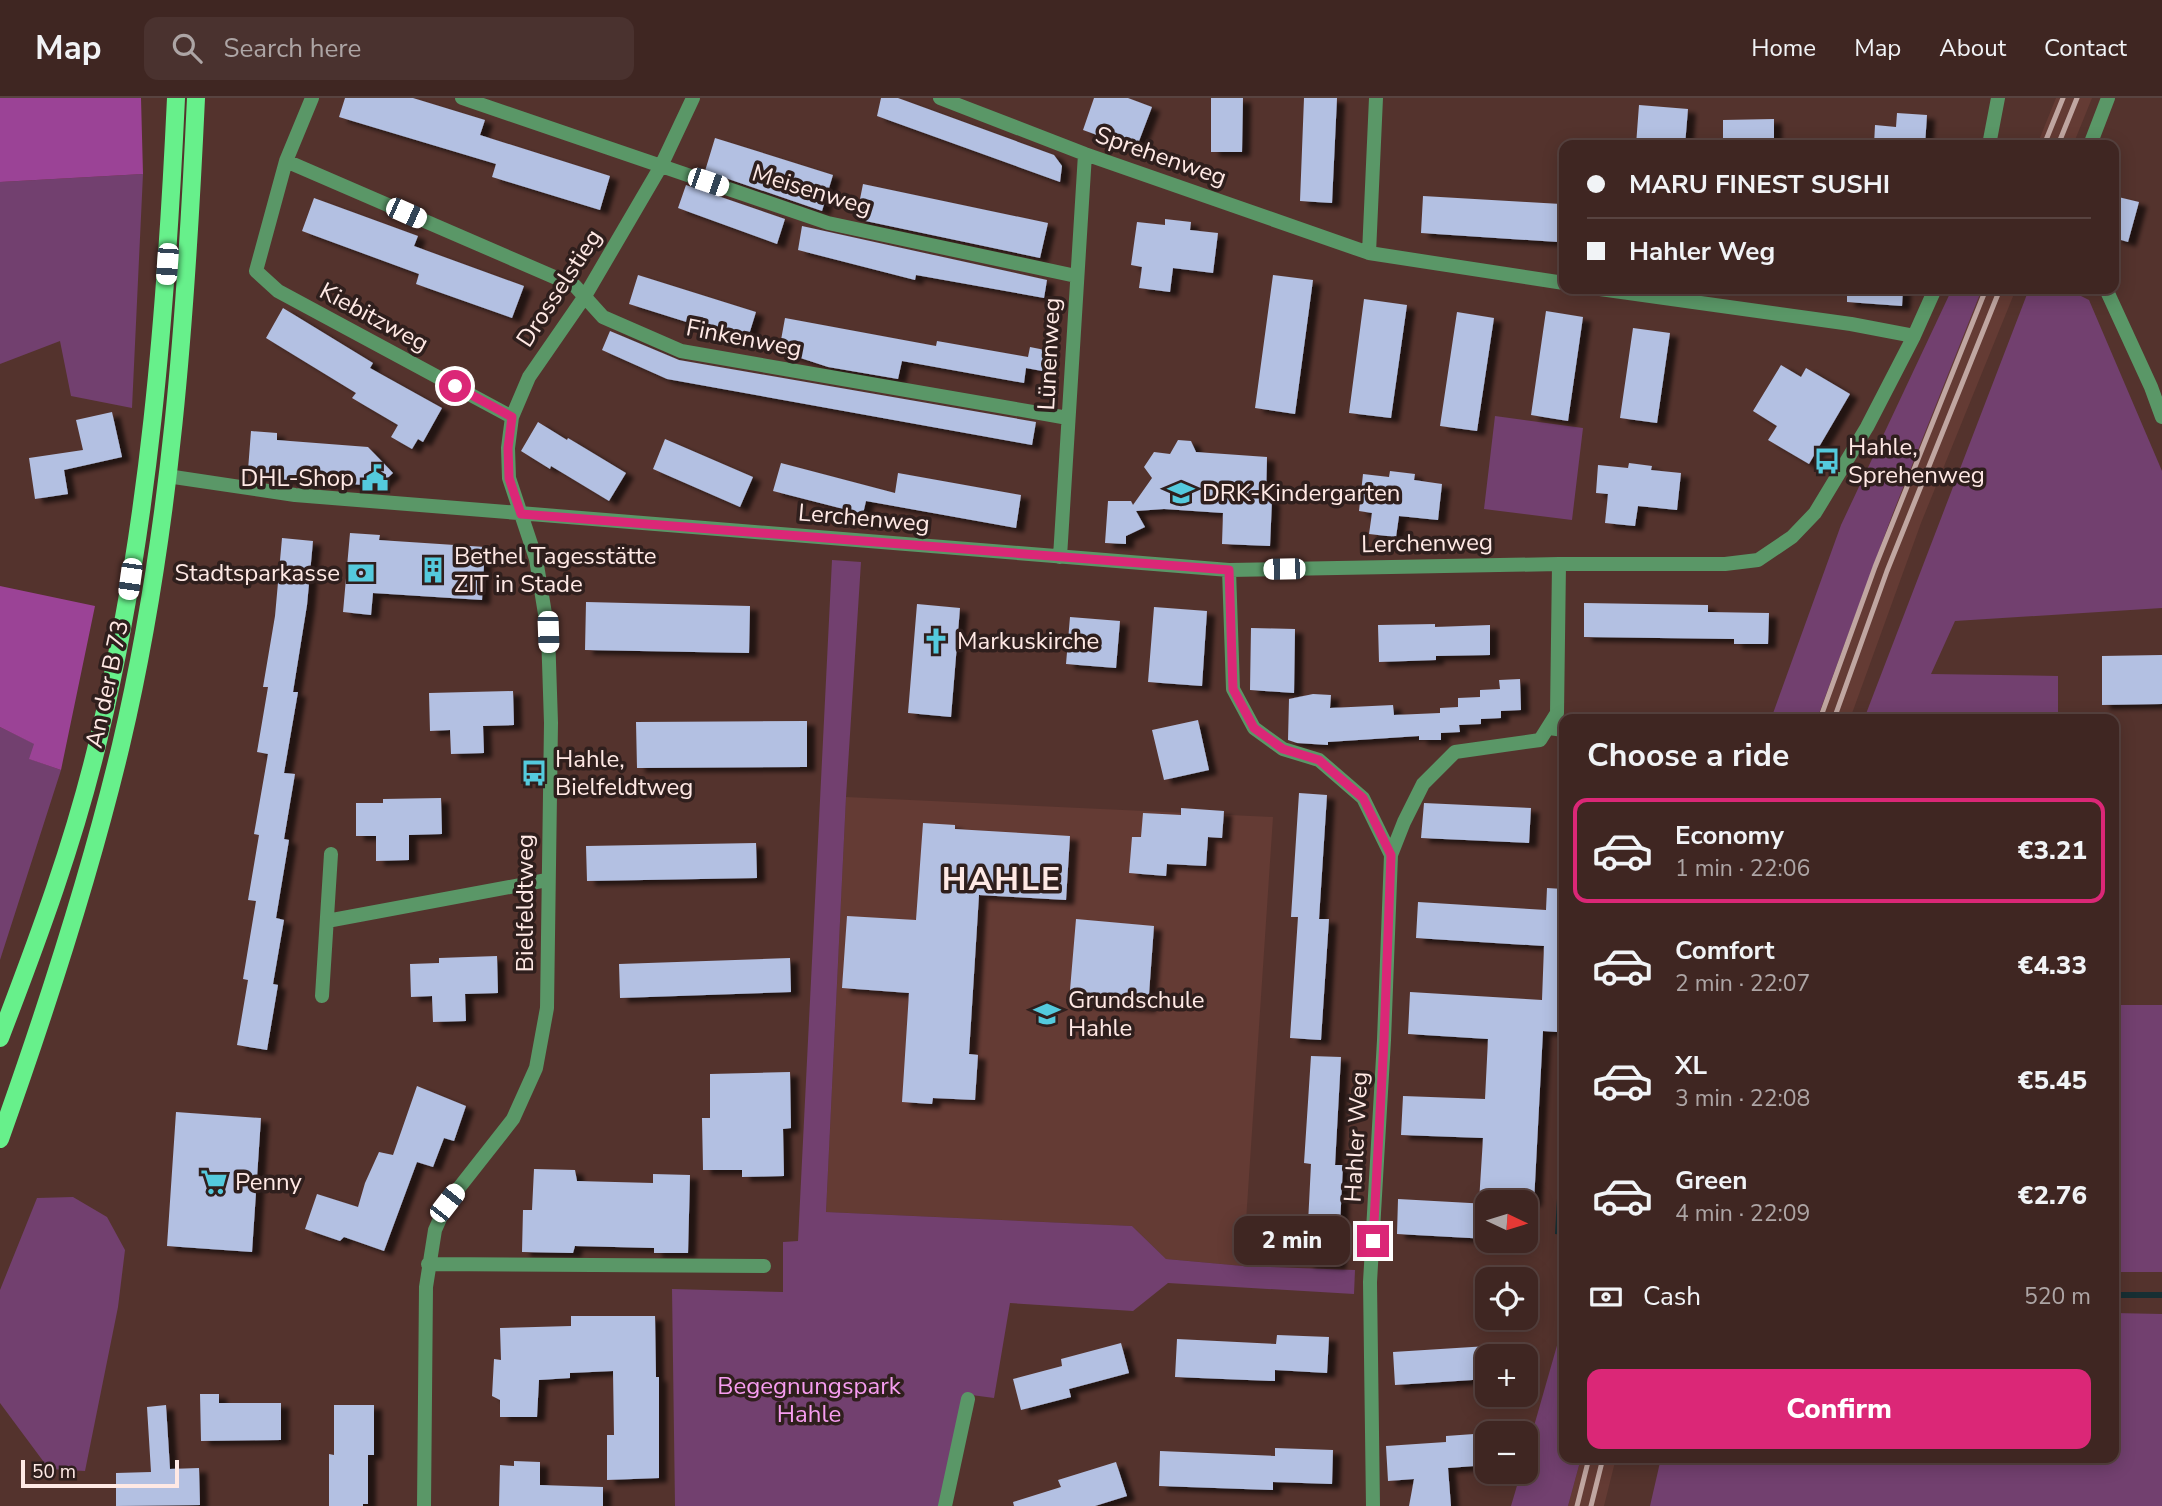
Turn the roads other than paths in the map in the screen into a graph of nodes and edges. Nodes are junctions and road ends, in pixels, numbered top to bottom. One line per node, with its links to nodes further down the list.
1 (176, 98): 26 (main road, An der B 73)
2 (196, 98): 27 (main road, An der B 73)
3 (312, 98): 13 (street)
4 (462, 98): 14 (street, Meisenweg)
5 (693, 98): 14 (street, Drosselstieg)
6 (940, 98): 12 (street, Sprehenweg)
7 (1376, 98): 15 (street)
8 (1998, 98): 10 (street)
9 (2108, 98): 11 (street)
10 (1990, 140)
11 (2092, 140)
12 (1085, 154): 15 (street, Sprehenweg); 16 (street, Lünenweg)
13 (286, 161): 21 (street, Finkenweg); 23 (street, Kiebitzweg)
14 (661, 166): 16 (street, Meisenweg); 21 (street, Drosselstieg)
15 (1369, 253): 17 (street, Sprehenweg)
16 (1076, 276): 25 (street, Lünenweg)
17 (1559, 282)
18 (1636, 294): 22 (street)
19 (1933, 294): 22 (street, Lerchenweg)
20 (2108, 294): 24 (street)
21 (585, 296): 23 (street, Drosselstieg); 25 (street, Finkenweg)
22 (1914, 336): 30 (street, Lerchenweg)
23 (512, 417): 28 (street, Drosselstieg)
24 (2162, 417)
25 (1068, 418): 29 (street, Lünenweg)
26 (146, 473): 27 (main road); 39 (main road, An der B 73)
27 (167, 476): 28 (street, Lerchenweg); 40 (main road, An der B 73)
28 (521, 514): 29 (street, Lerchenweg); 36 (street, Bielfeldtweg)
29 (1060, 557): 31 (street, Lerchenweg)
30 (1559, 564): 31 (street, Lerchenweg); 32 (street)
31 (1229, 570): 35 (street, Hahler Weg)
32 (1549, 728): 33 (street); 35 (street, Hahler Weg)
33 (1559, 729)
34 (331, 854): 37 (street)
35 (1391, 855): 46 (street, Hahler Weg)
36 (548, 880): 37 (street); 41 (street, Bielfeldtweg)
37 (327, 921): 38 (street)
38 (322, 996)
39 (0, 1038)
40 (0, 1139)
41 (428, 1264): 42 (street); 44 (street, Bielfeldtweg)
42 (764, 1266)
43 (968, 1399): 45 (street)
44 (424, 1506)
45 (945, 1506)
46 (1373, 1506)

